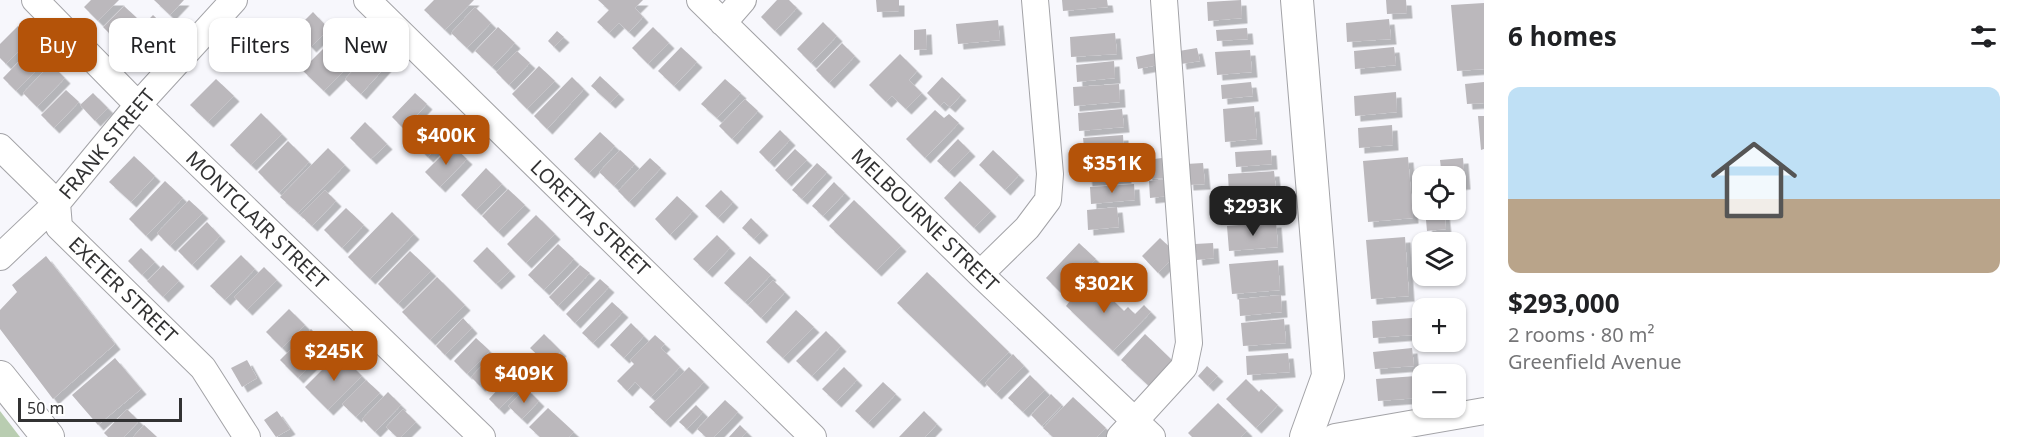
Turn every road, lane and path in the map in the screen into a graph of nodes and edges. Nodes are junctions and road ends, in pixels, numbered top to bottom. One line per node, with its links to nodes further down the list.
1 (35, 0): 10 (street, MONTCLAIR STREET)
2 (234, 0): 10 (street, FRANK STREET)
3 (367, 0): 21 (street, LORETTA STREET)
4 (700, 0): 9 (street, MELBOURNE STREET)
5 (743, 0): 9 (street)
6 (1035, 0): 14 (street)
7 (1164, 0): 17 (street)
8 (1297, 0): 22 (main road)
9 (723, 23): 14 (street, MELBOURNE STREET)
10 (138, 105): 12 (street, FRANK STREET); 20 (street, MONTCLAIR STREET)
11 (0, 147): 12 (street)
12 (57, 203): 13 (street, FRANK STREET); 19 (street, EXETER STREET)
13 (0, 257)
14 (980, 274): 17 (street, MELBOURNE STREET)
15 (0, 377): 18 (main road)
16 (1484, 411): 23 (street)
17 (1136, 431)
18 (48, 437)
19 (247, 437)
20 (482, 437)
21 (813, 437)
22 (1306, 437)
23 (1335, 437)

